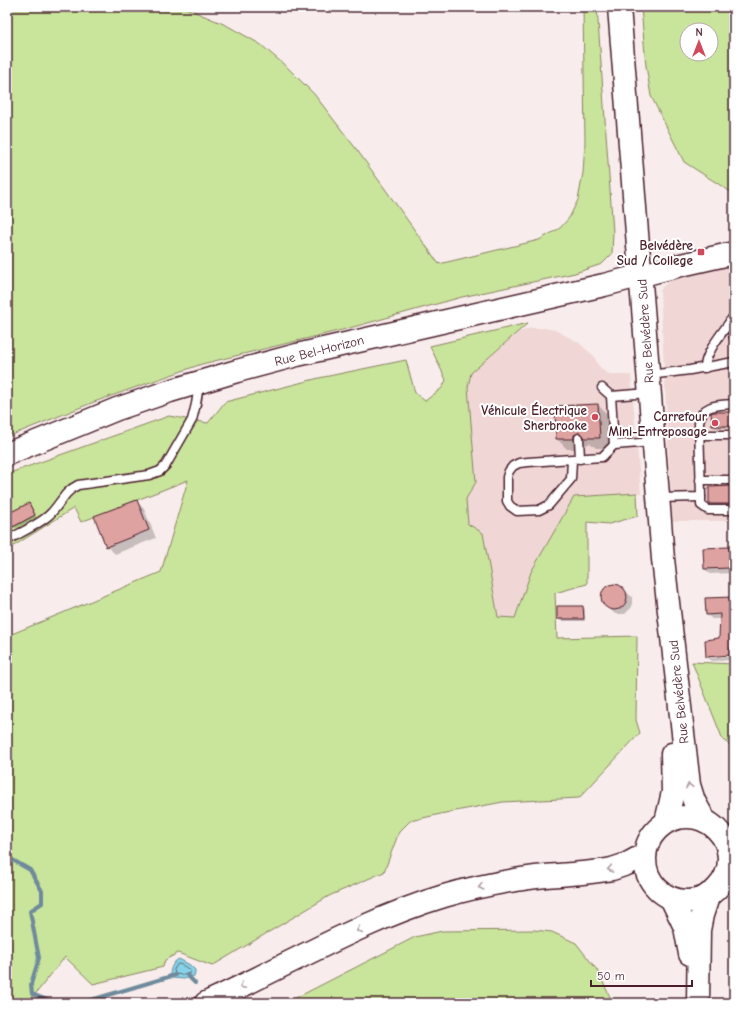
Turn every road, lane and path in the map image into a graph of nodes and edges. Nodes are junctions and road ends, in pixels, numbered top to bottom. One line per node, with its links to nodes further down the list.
1 (619, 7): 3 (main road, Rue Belvédère Sud)
2 (734, 253): 3 (main road, Rue Bel-Horizon)
3 (641, 275): 8 (main road, Rue Bel-Horizon); 9 (main road, Rue Belvédère Sud)
4 (732, 318): 5 (lane); 7 (lane)
5 (734, 336)
6 (734, 362): 7 (lane)
7 (704, 368): 9 (lane)
8 (200, 382): 18 (main road, Rue Bel-Horizon); 25 (lane)
9 (649, 384): 11 (lane); 16 (main road, Rue Belvédère Sud)
10 (602, 388): 11 (lane)
11 (611, 396): 17 (lane)
12 (734, 404): 14 (lane)
13 (734, 434): 14 (lane)
14 (699, 435): 20 (lane)
15 (579, 438): 19 (lane)
16 (654, 442): 17 (lane); 23 (main road, Rue Belvédère Sud)
17 (614, 445): 19 (lane)
18 (7, 454)
19 (576, 459): 19 (lane)
20 (700, 480): 21 (lane); 22 (lane)
21 (734, 480)
22 (701, 497): 23 (lane); 24 (lane)
23 (658, 498): 26 (main road, Rue Belvédère Sud)
24 (734, 510)
25 (7, 540)
26 (663, 559): 27 (main road, Rue Belvédère Sud, one-way to 26); 28 (main road, Rue Belvédère Sud)
27 (706, 821): 28 (main road); 29 (main road)
28 (666, 822): 30 (main road)
29 (731, 851): 31 (main road)
30 (645, 854): 32 (main road); 34 (main road, one-way to 34)
31 (709, 894): 32 (main road); 33 (main road)
32 (671, 898): 33 (main road)
33 (698, 999)
34 (206, 1003)

